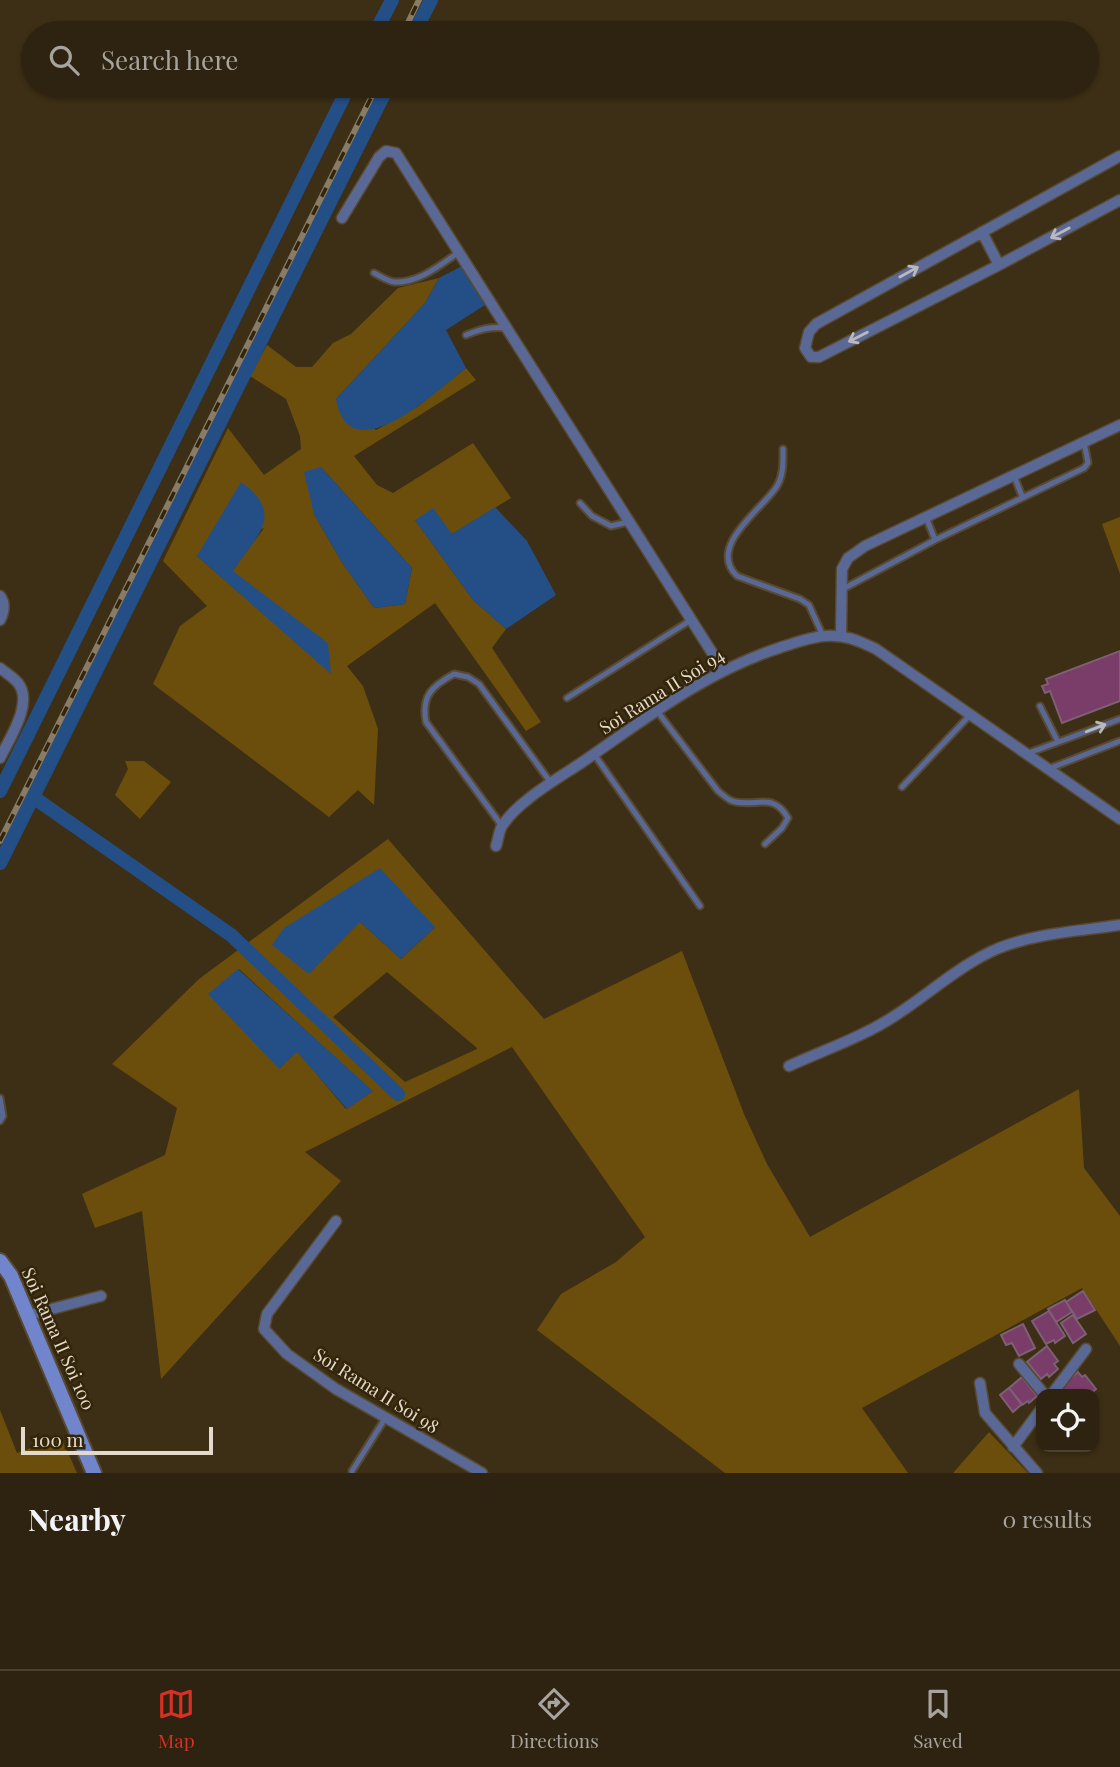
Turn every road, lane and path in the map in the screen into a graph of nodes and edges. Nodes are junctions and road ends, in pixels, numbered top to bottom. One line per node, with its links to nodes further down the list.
1 (1120, 156): 4 (street)
2 (1120, 200): 6 (street, one-way to 6)
3 (342, 218): 5 (street)
4 (982, 232): 6 (street); 6 (street, one-way to 4)
5 (459, 251): 7 (lane); 8 (street)
6 (999, 265)
7 (374, 273)
8 (507, 328): 9 (lane); 17 (street)
9 (466, 335)
10 (1120, 425): 11 (street)
11 (1084, 442): 13 (street); 14 (lane)
12 (783, 449): 24 (lane)
13 (1014, 476): 14 (lane); 16 (street)
14 (1022, 496): 18 (lane)
15 (580, 503): 17 (lane)
16 (926, 517): 18 (lane); 19 (street)
17 (629, 521): 21 (street)
18 (935, 540): 19 (lane)
19 (841, 590): 23 (street)
20 (0, 596): 22 (street)
21 (692, 619): 26 (street); 27 (lane)
22 (0, 620)
23 (841, 635): 24 (street, Soi Rama II Soi 94); 30 (street, Soi Rama II Soi 94)
24 (823, 636): 26 (street, Soi Rama II Soi 94)
25 (0, 668): 36 (street)
26 (723, 670): 29 (street, Soi Rama II Soi 94)
27 (567, 698)
28 (1040, 706): 33 (lane)
29 (657, 711): 34 (street, Soi Rama II Soi 94); 42 (lane)
30 (971, 714): 35 (street, Soi Rama II Soi 94); 39 (lane)
31 (1120, 719): 33 (lane, one-way to 31)
32 (1120, 741): 37 (lane)
33 (1058, 742): 35 (lane)
34 (594, 754): 38 (street, Soi Rama II Soi 94); 44 (lane)
35 (1026, 754): 37 (street, Soi Rama II Soi 94)
36 (0, 758)
37 (1048, 769): 40 (street, Soi Rama II Soi 94)
38 (551, 783): 41 (street, Soi Rama II Soi 94); 41 (lane)
39 (902, 788)
40 (1120, 819)
41 (502, 826): 43 (street, Soi Rama II Soi 94)
42 (765, 844)
43 (496, 846)
44 (700, 906)
45 (1120, 925): 46 (street)
46 (789, 1066)
47 (0, 1098): 48 (lane)
48 (0, 1121)
49 (336, 1221): 59 (street, Soi Rama II Soi 98)
50 (3, 1270): 52 (main road, Soi Rama II Soi 100)
51 (101, 1296): 52 (street)
52 (29, 1315): 62 (main road, Soi Rama II Soi 100)
53 (1086, 1349): 57 (street)
54 (1019, 1364): 56 (street)
55 (980, 1383): 60 (street)
56 (1040, 1389)
57 (1056, 1389)
58 (1036, 1416): 60 (street)
59 (386, 1417): 61 (lane); 63 (street, Soi Rama II Soi 98)
60 (1013, 1447): 64 (street)
61 (352, 1471)
62 (94, 1473)
63 (482, 1473)
64 (1037, 1473)

